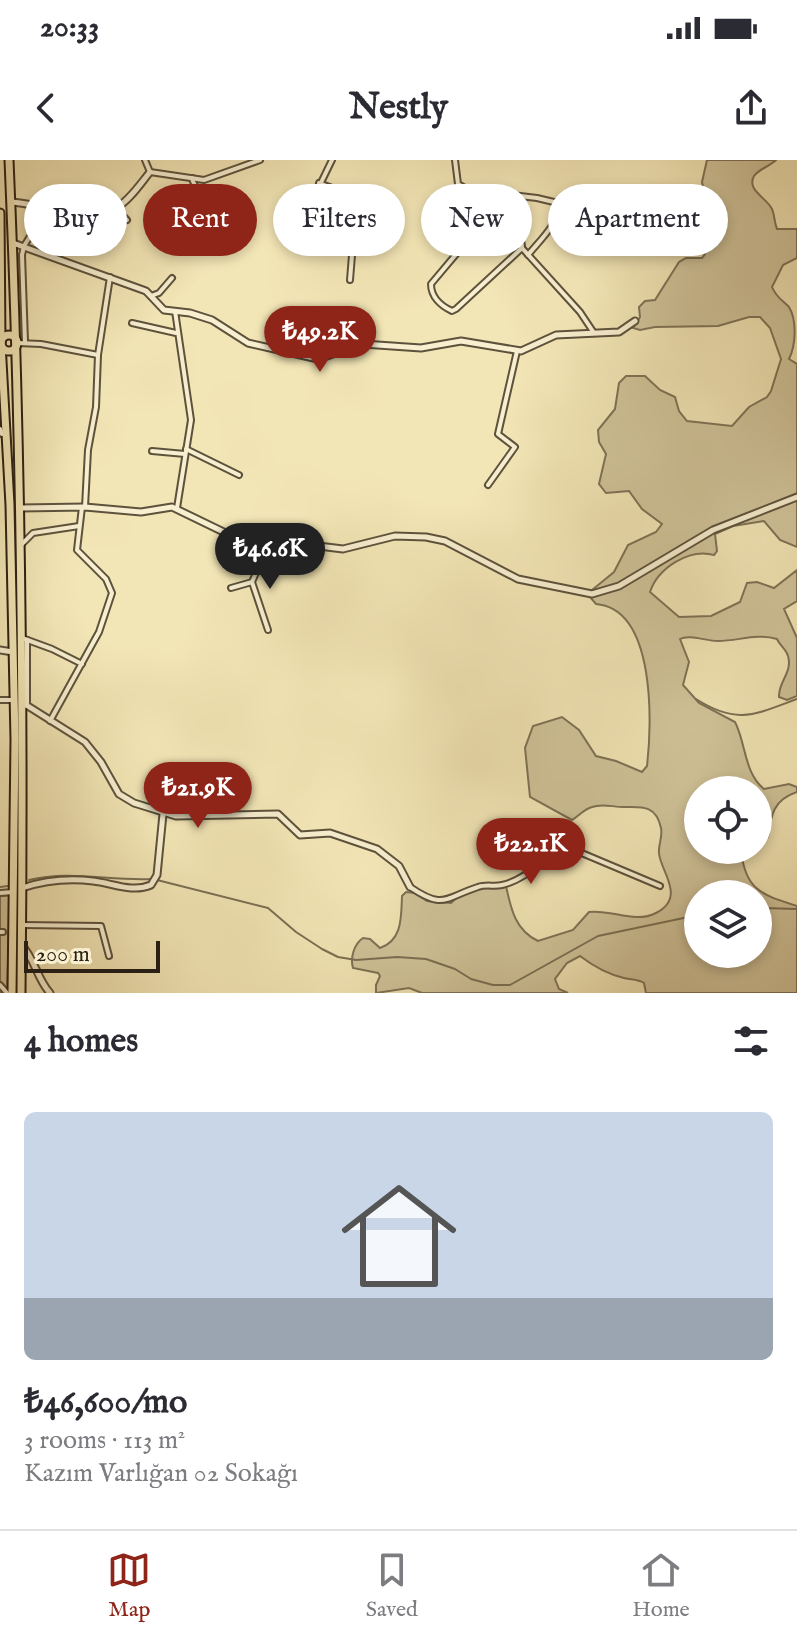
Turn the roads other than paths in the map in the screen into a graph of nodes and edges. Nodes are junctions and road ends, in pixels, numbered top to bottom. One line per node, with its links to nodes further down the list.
1 (9, 160): 13 (highway)
2 (145, 160): 6 (street)
3 (260, 160): 7 (street)
4 (332, 160): 8 (street)
5 (455, 160): 10 (street)
6 (150, 172): 7 (street); 11 (street)
7 (192, 178): 9 (street)
8 (319, 183): 26 (street)
9 (194, 184)
10 (458, 184)
11 (127, 196)
12 (532, 197): 18 (street)
13 (11, 202): 14 (street); 16 (highway)
14 (24, 204)
15 (0, 213): 19 (highway)
16 (13, 243): 17 (street); 33 (highway)
17 (24, 246): 33 (street)
18 (532, 250)
19 (0, 255): 34 (highway)
20 (52, 256): 24 (street)
21 (455, 256): 22 (street)
22 (513, 256)
23 (529, 256): 32 (street)
24 (110, 277): 27 (street); 36 (street)
25 (172, 278): 27 (street)
26 (350, 280)
27 (151, 296): 28 (street)
28 (175, 311): 31 (street); 35 (street)
29 (635, 321): 32 (street)
30 (132, 323): 31 (street)
31 (177, 333): 39 (street)
32 (594, 333): 35 (street)
33 (21, 342): 34 (highway); 36 (street); 44 (highway)
34 (0, 343): 37 (highway)
35 (517, 351): 41 (street)
36 (98, 355): 43 (street)
37 (2, 433): 54 (highway)
38 (152, 451): 39 (street)
39 (185, 452): 40 (street); 45 (street)
40 (239, 475)
41 (488, 485)
42 (797, 497): 48 (street)
43 (84, 507): 44 (street); 45 (street); 46 (street)
44 (18, 508): 47 (highway)
45 (177, 508): 48 (street)
46 (80, 526): 47 (street); 55 (street)
47 (19, 544): 52 (highway)
48 (265, 552): 49 (street)
49 (252, 582): 50 (street); 51 (street)
50 (231, 588)
51 (268, 630)
52 (24, 639): 55 (street); 58 (highway)
53 (0, 650): 54 (street)
54 (13, 652): 57 (highway)
55 (82, 665): 59 (street)
56 (0, 700): 57 (street)
57 (14, 700): 64 (highway)
58 (25, 704): 59 (street); 63 (highway)
59 (50, 721): 60 (street)
60 (163, 814): 62 (street); 63 (street)
61 (660, 886): 62 (street)
62 (410, 887)
63 (22, 888): 66 (highway)
64 (13, 892): 65 (street); 70 (highway)
65 (0, 893)
66 (22, 925): 67 (highway); 68 (street)
67 (21, 944): 71 (highway); 72 (street)
68 (109, 956)
69 (0, 985): 70 (street)
70 (10, 993)
71 (21, 993)
72 (50, 993)

